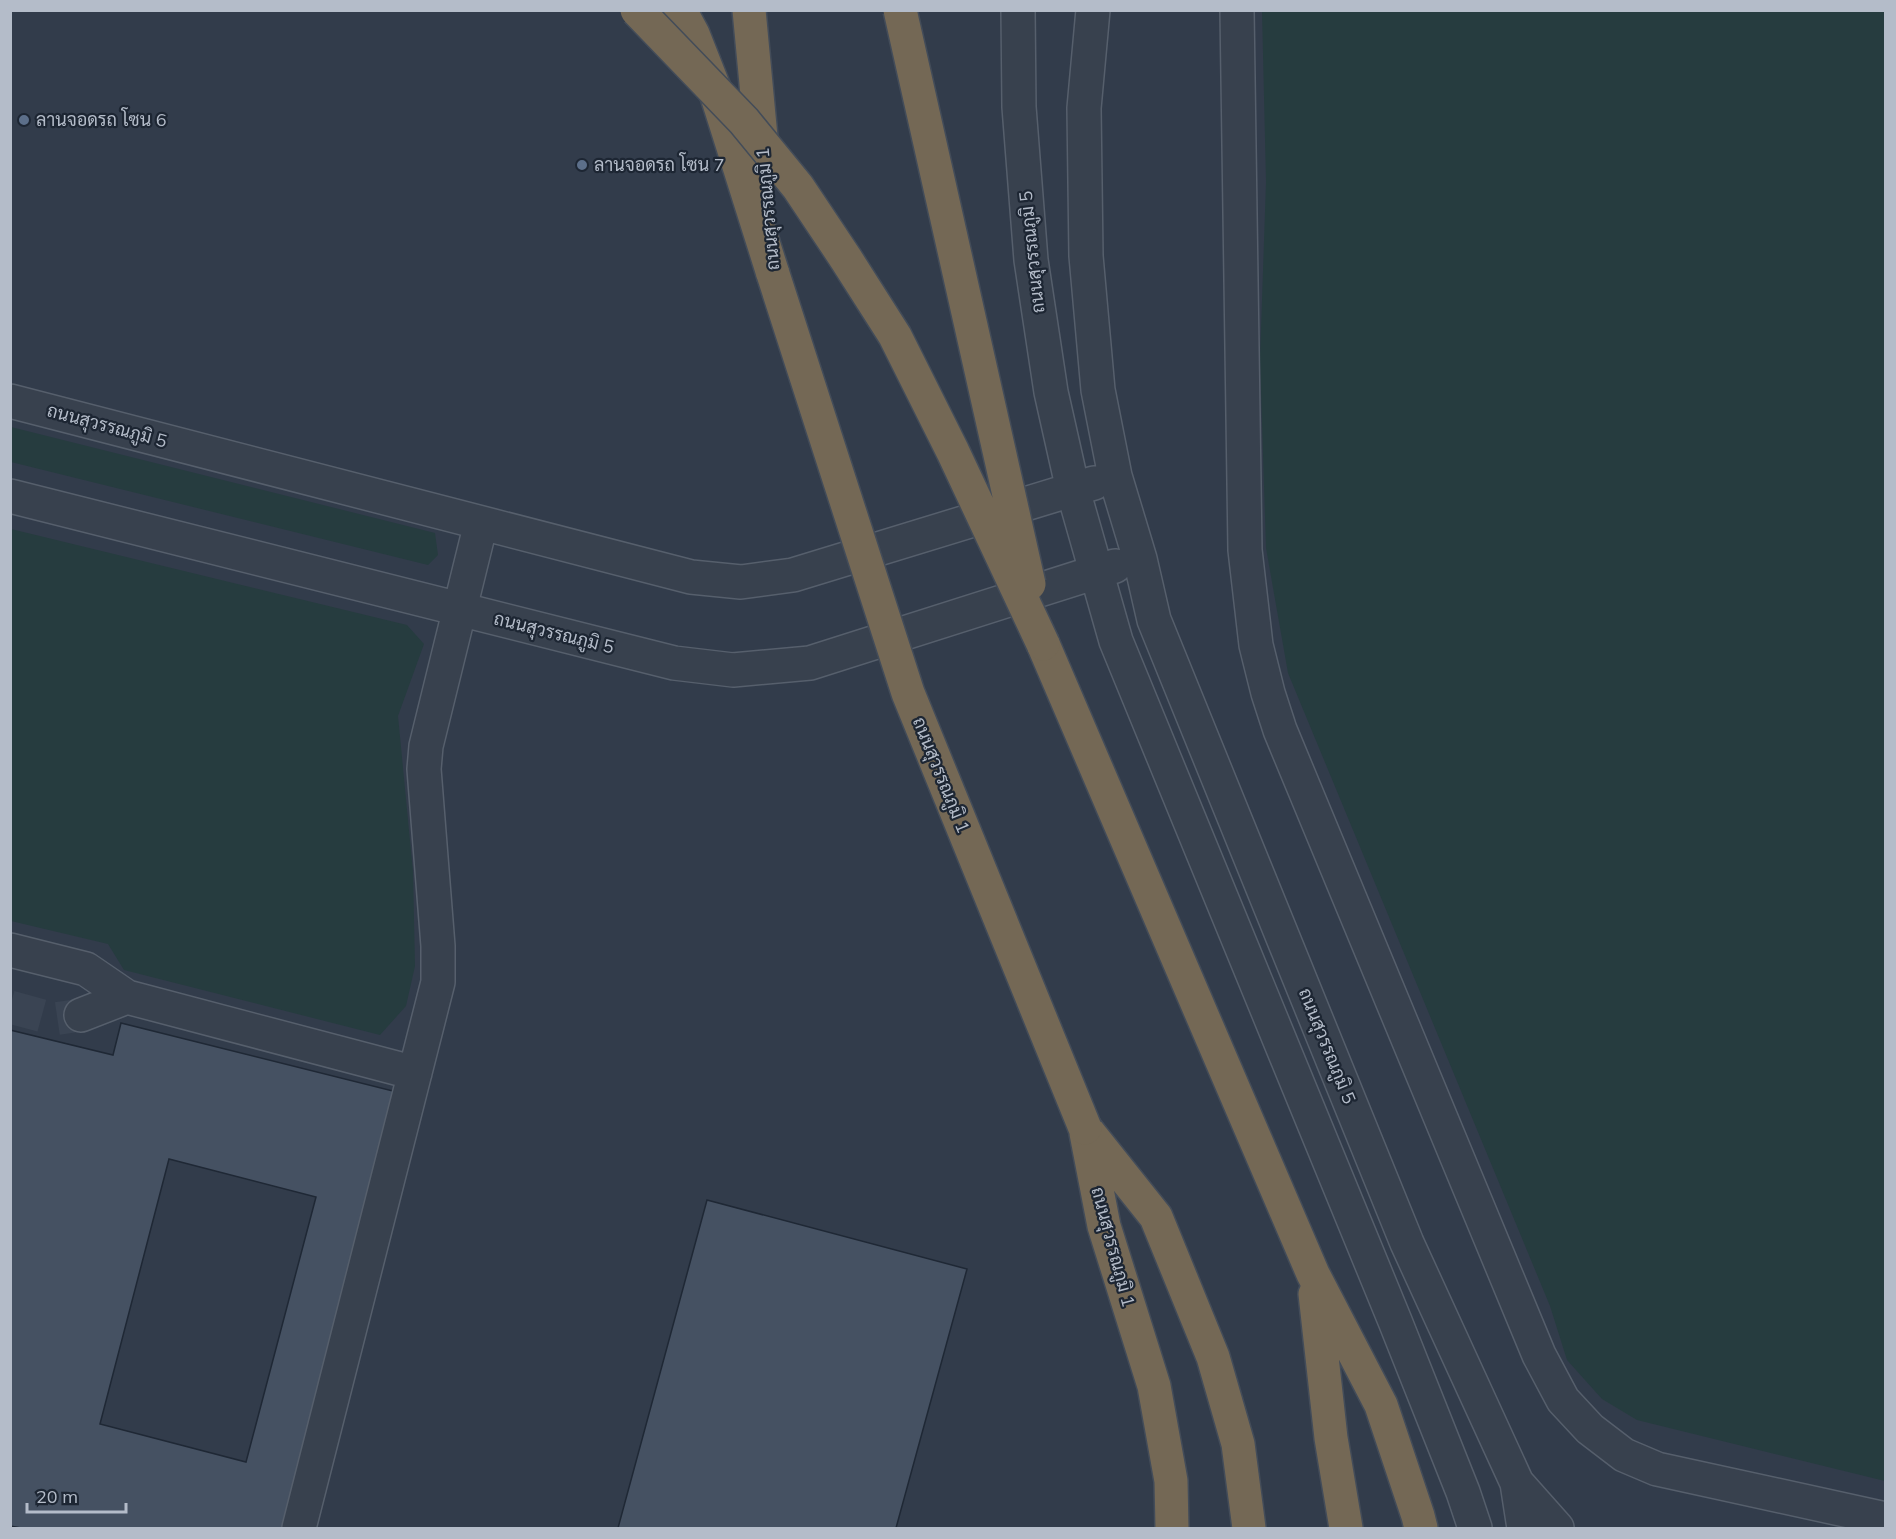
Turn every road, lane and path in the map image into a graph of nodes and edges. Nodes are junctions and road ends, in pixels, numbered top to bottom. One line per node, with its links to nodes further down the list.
1 (638, 10): 17 (highway, bridge)
2 (680, 10): 8 (highway, bridge)
3 (749, 10): 8 (highway, ถนนสุวรรณภูมิ 1, bridge)
4 (900, 10): 17 (highway, bridge)
5 (1018, 10): 11 (street, ถนนสุวรรณภูมิ 5)
6 (1093, 10): 10 (street, ถนนสุวรรณภูมิ 5)
7 (1237, 10): 25 (street)
8 (773, 274): 22 (highway, ถนนสุวรรณภูมิ 1, bridge)
9 (10, 401): 13 (street, ถนนสุวรรณภูมิ 5)
10 (1115, 476): 11 (street, ถนนสุวรรณภูมิ 5); 14 (street, ถนนสุวรรณภูมิ 5)
11 (1073, 490): 13 (street, ถนนสุวรรณภูมิ 5); 15 (street, ถนนสุวรรณภูมิ 5)
12 (10, 496): 16 (street, ถนนสุวรรณภูมิ 5)
13 (481, 523): 16 (street)
14 (1140, 559): 15 (street, ถนนสุวรรณภูมิ 5); 24 (street, ถนนสุวรรณภูมิ 5)
15 (1096, 572): 16 (street, ถนนสุวรรณภูมิ 5); 31 (street, ถนนสุวรรณภูมิ 5)
16 (460, 609): 21 (street)
17 (1043, 644): 23 (highway)
18 (10, 950): 19 (street)
19 (127, 997): 20 (street); 21 (street)
20 (81, 1015)
21 (415, 1072): 26 (street)
22 (1085, 1128): 27 (highway, ถนนสุวรรณภูมิ 1); 28 (highway)
23 (1313, 1274): 29 (highway); 30 (highway)
24 (1517, 1483): 32 (street, ถนนสุวรรณภูมิ 5); 33 (street)
25 (1886, 1519)
26 (299, 1528)
27 (1172, 1528)
28 (1249, 1528)
29 (1346, 1528)
30 (1421, 1528)
31 (1475, 1528)
32 (1524, 1528)
33 (1557, 1528)

